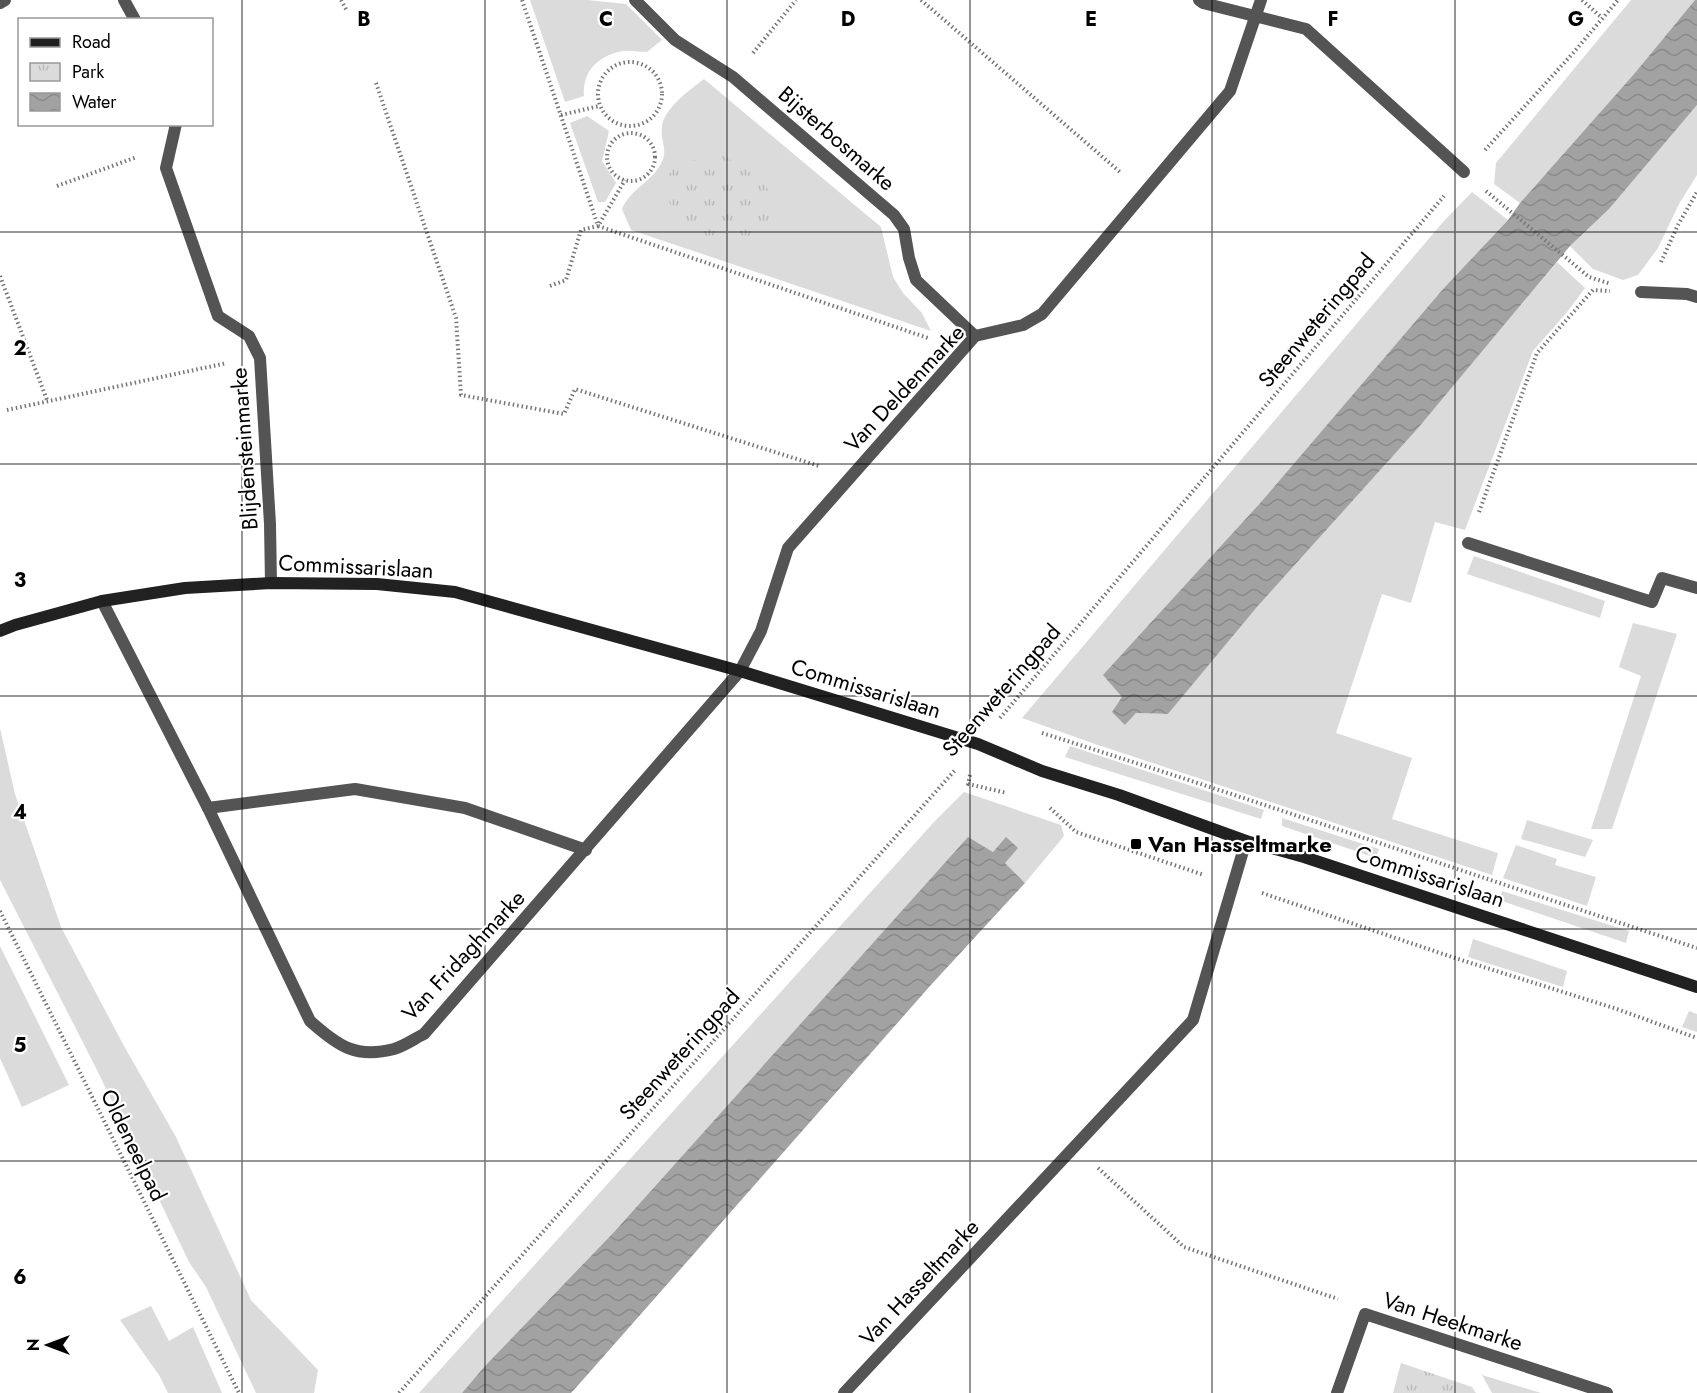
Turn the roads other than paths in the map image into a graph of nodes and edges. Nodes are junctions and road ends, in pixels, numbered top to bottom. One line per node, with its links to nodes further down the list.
1 (5, 0): 6 (street)
2 (124, 0): 8 (street)
3 (635, 0): 13 (street, Bijsterbosmarke)
4 (1199, 0): 7 (street)
5 (1261, 0): 7 (street, Van Deldenmarke)
6 (0, 3)
7 (1256, 16): 10 (street); 13 (street, Van Deldenmarke)
8 (134, 18)
9 (176, 126): 15 (street, Blijdensteinmarke)
10 (1464, 172)
11 (1641, 292): 12 (street)
12 (1697, 297)
13 (975, 336): 19 (street, Van Deldenmarke)
14 (1468, 543): 16 (street)
15 (271, 583): 17 (street, Commissarislaan); 19 (street, Commissarislaan)
16 (1697, 588)
17 (102, 601): 18 (street, Commissarislaan); 20 (street, Van Fridaghmarke)
18 (0, 631)
19 (740, 671): 21 (street, Commissarislaan); 22 (street, Van Fridaghmarke)
20 (208, 808): 22 (street); 22 (street, Van Fridaghmarke)
21 (1246, 841): 23 (street, Commissarislaan); 24 (street, Van Hasseltmarke)
22 (585, 850)
23 (1697, 987)
24 (844, 1393)
25 (1337, 1393): 26 (street, Van Heekmarke)
26 (1607, 1393)

